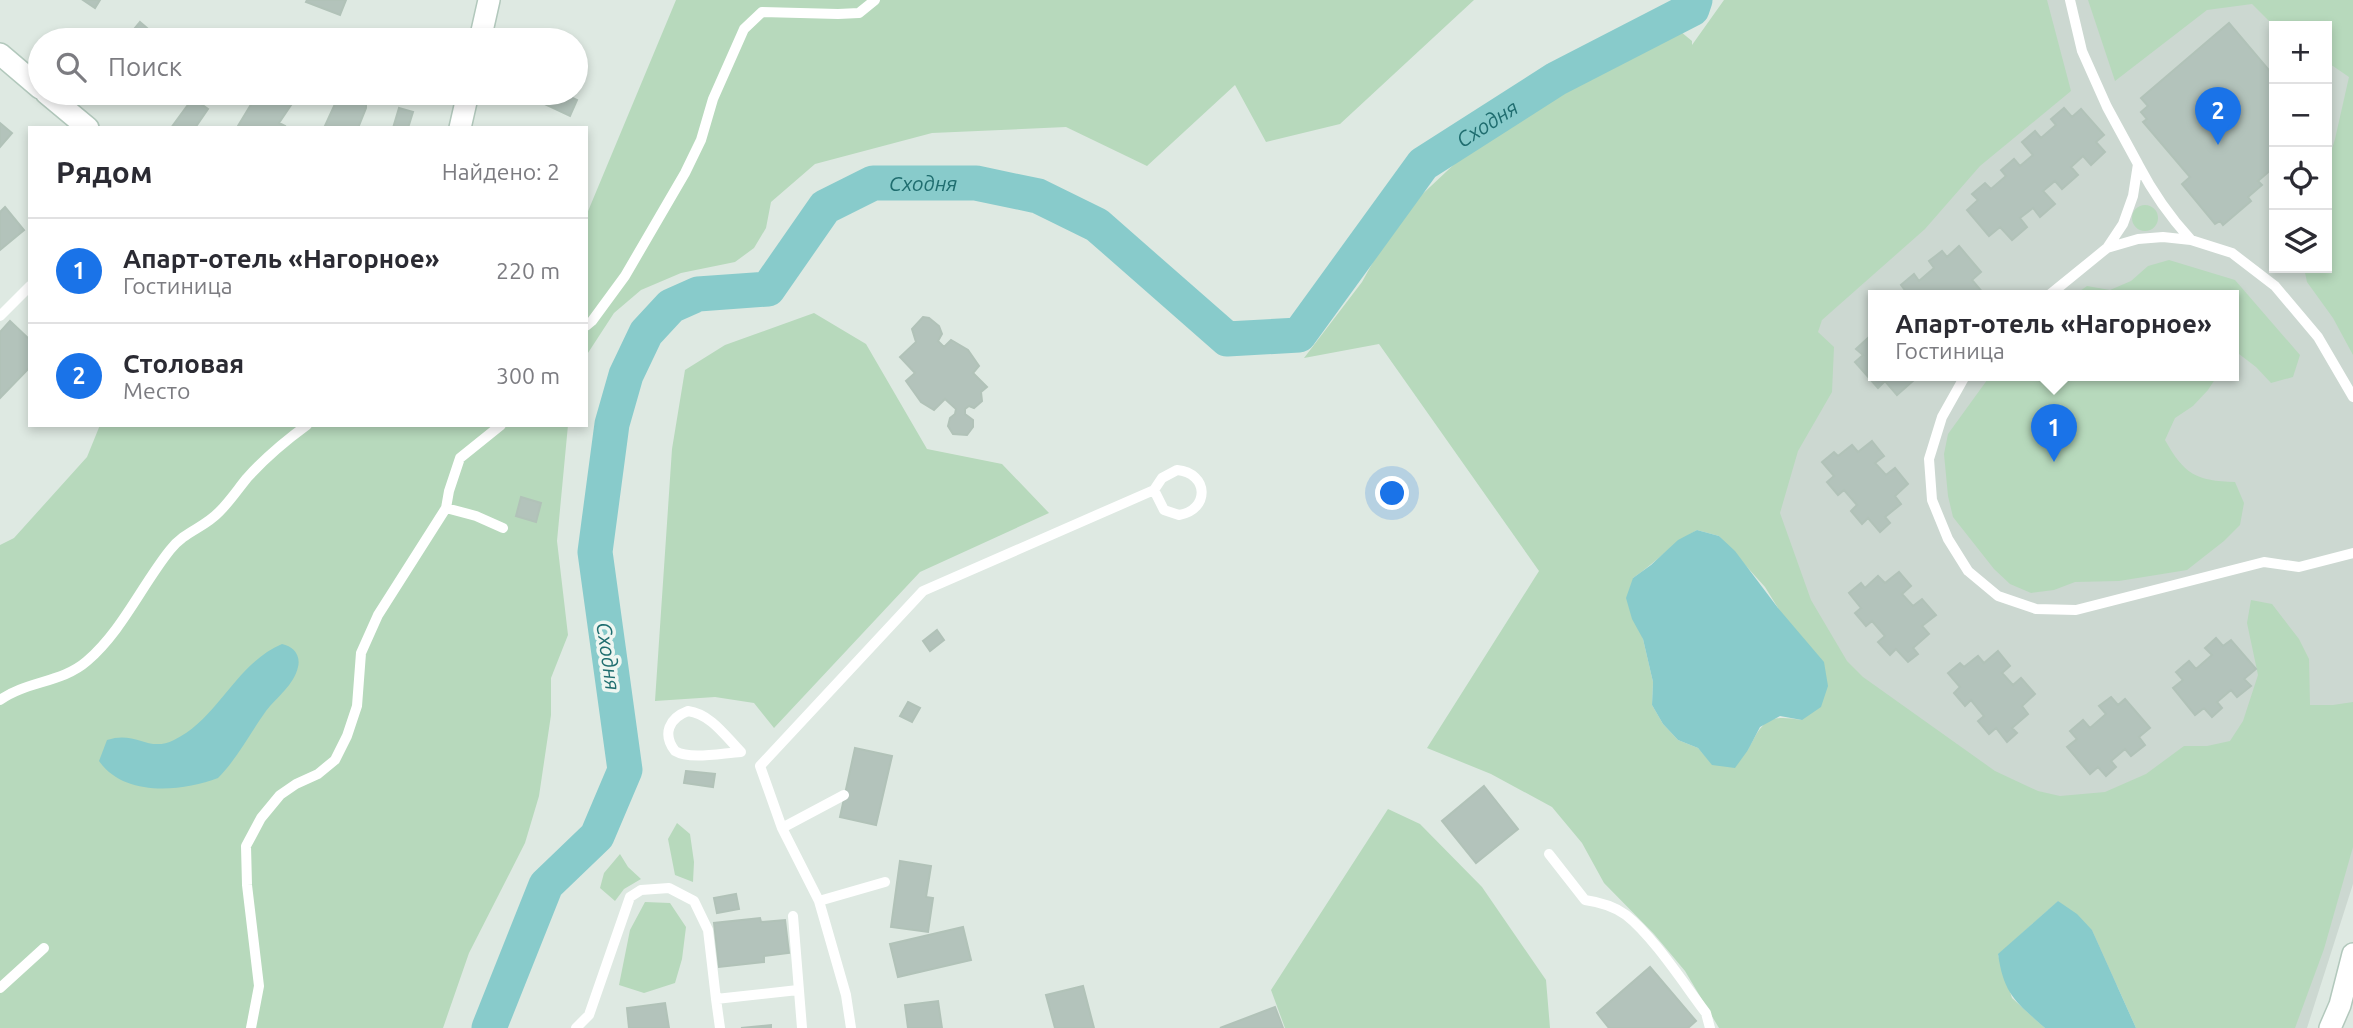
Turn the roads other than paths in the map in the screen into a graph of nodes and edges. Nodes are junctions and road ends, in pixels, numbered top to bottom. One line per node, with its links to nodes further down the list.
1 (489, 0): 4 (street)
2 (875, 0): 17 (lane)
3 (2070, 0): 11 (lane)
4 (483, 28)
5 (0, 54): 6 (street)
6 (28, 78)
7 (60, 105): 9 (street)
8 (465, 105): 10 (street)
9 (86, 126)
10 (460, 126)
11 (2138, 164): 12 (lane); 13 (lane)
12 (2191, 240): 13 (lane); 19 (lane)
13 (2107, 248): 15 (lane)
14 (28, 288): 16 (lane)
15 (2055, 290)
16 (0, 316)
17 (588, 325)
18 (1962, 381): 25 (lane)
19 (2353, 397)
20 (304, 427): 26 (lane)
21 (499, 427): 23 (lane)
22 (1154, 490): 22 (lane); 28 (lane)
23 (446, 508): 24 (lane); 40 (lane)
24 (503, 528)
25 (2353, 553)
26 (0, 700)
27 (741, 752): 27 (lane); 28 (lane)
28 (760, 766): 30 (lane)
29 (844, 796): 30 (lane)
30 (782, 828): 33 (lane)
31 (1549, 854): 45 (lane)
32 (885, 882): 33 (lane)
33 (819, 901): 44 (lane)
34 (793, 916): 38 (lane)
35 (44, 948): 37 (lane)
36 (2353, 954): 46 (street)
37 (0, 988)
38 (798, 990): 39 (lane); 43 (lane)
39 (716, 999): 41 (lane); 42 (lane)
40 (251, 1028)
41 (576, 1028)
42 (720, 1028)
43 (802, 1028)
44 (851, 1028)
45 (1710, 1028)
46 (2330, 1028)

